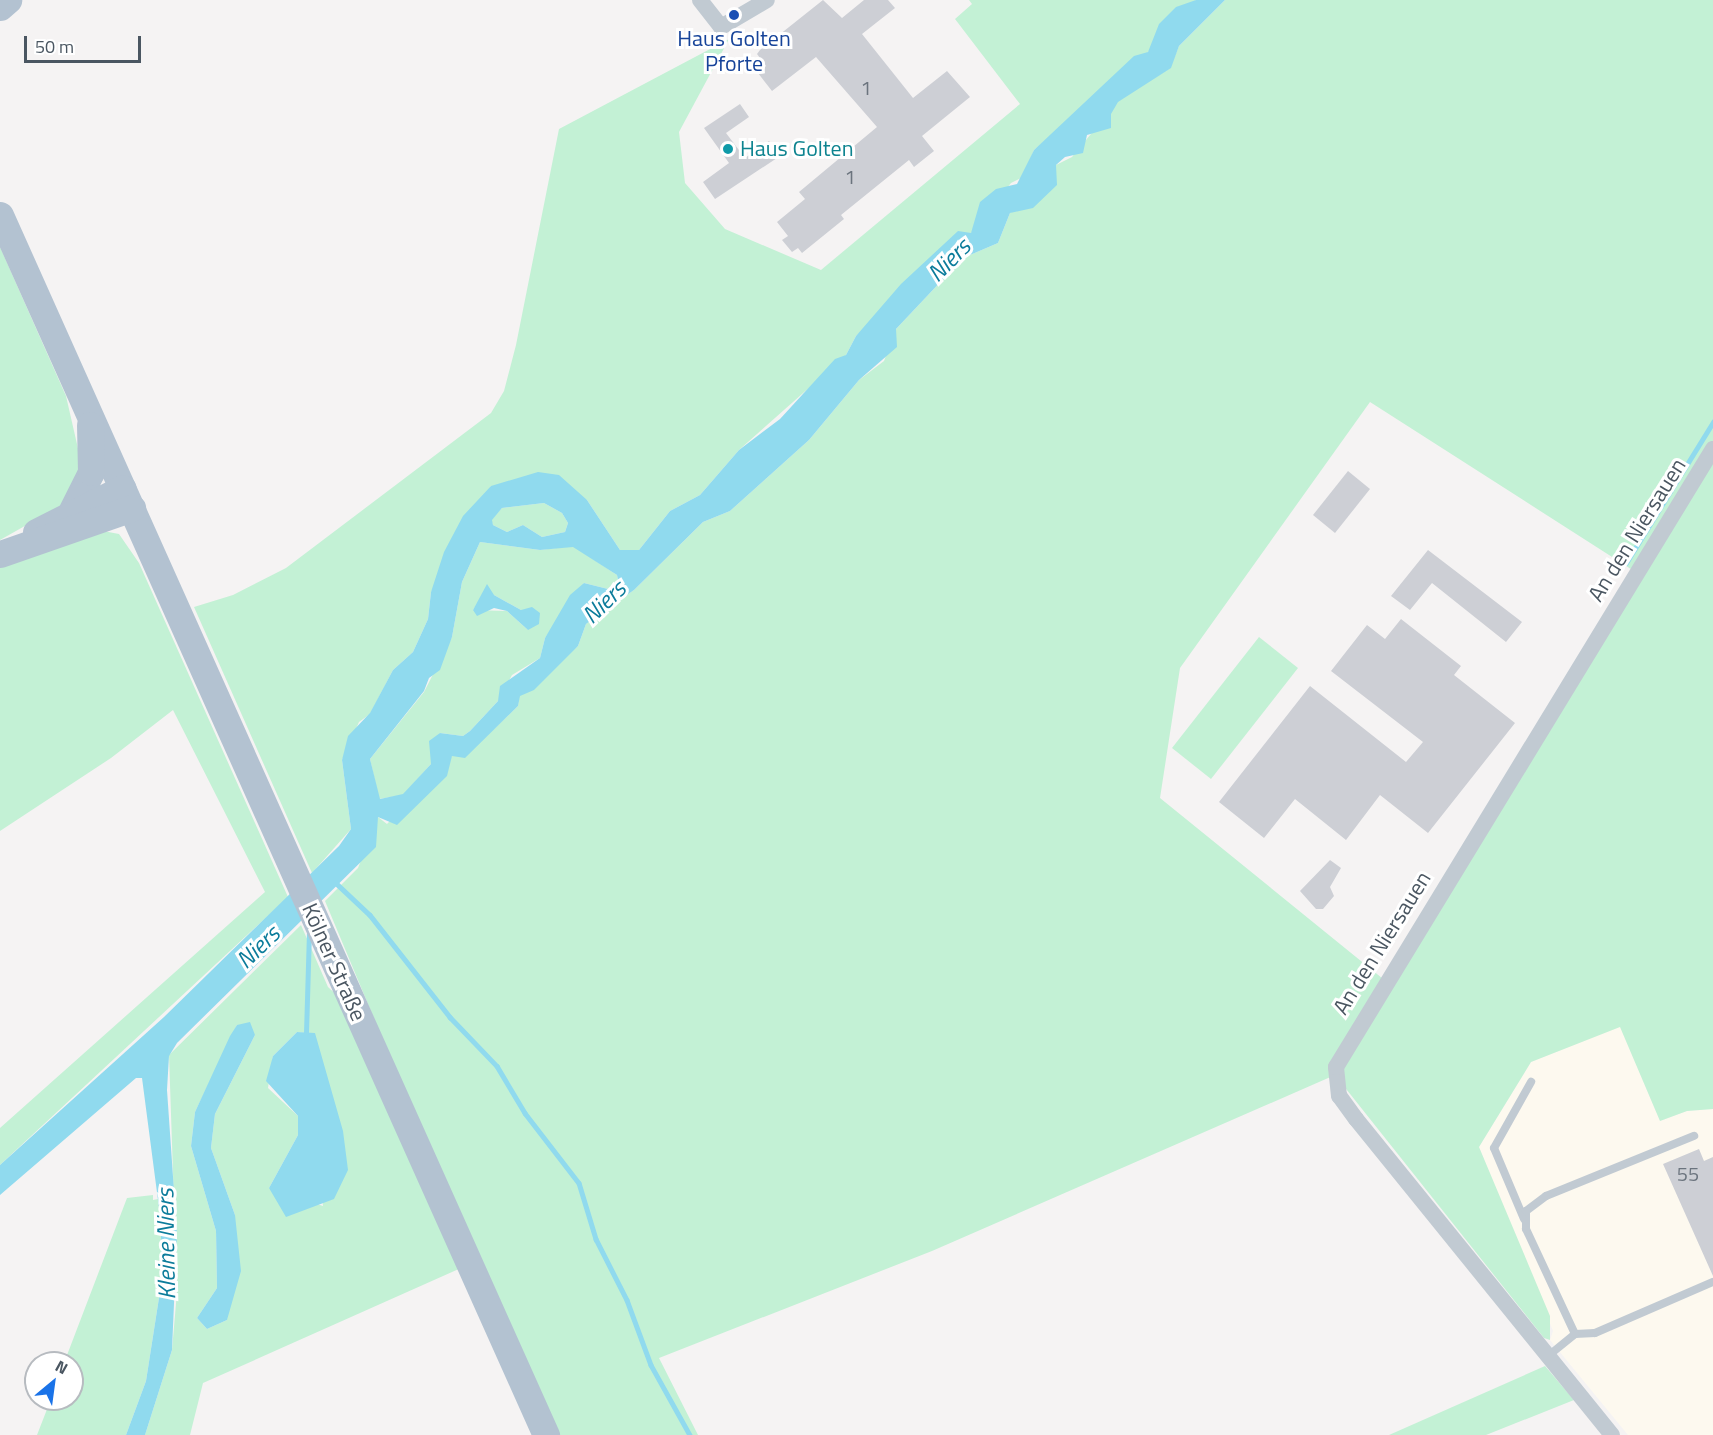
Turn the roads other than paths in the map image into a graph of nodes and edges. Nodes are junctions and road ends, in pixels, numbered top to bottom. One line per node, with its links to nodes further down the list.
1 (8, 0): 4 (main road)
2 (700, 0): 3 (street)
3 (767, 0)
4 (0, 8)
5 (0, 215): 6 (main road, Kölner Straße)
6 (90, 415): 8 (main road, Kölner Straße); 9 (main road)
7 (1713, 450): 16 (street, An den Niersauen)
8 (128, 498): 9 (main road); 10 (main road); 17 (main road, Kölner Straße)
9 (72, 510): 10 (main road)
10 (0, 553)
11 (1531, 1082): 13 (lane)
12 (1694, 1136): 13 (lane)
13 (1524, 1219): 15 (lane)
14 (1713, 1282): 15 (lane)
15 (1575, 1334): 16 (lane)
16 (1548, 1356): 18 (street, An den Niersauen)
17 (546, 1435)
18 (1612, 1435)

